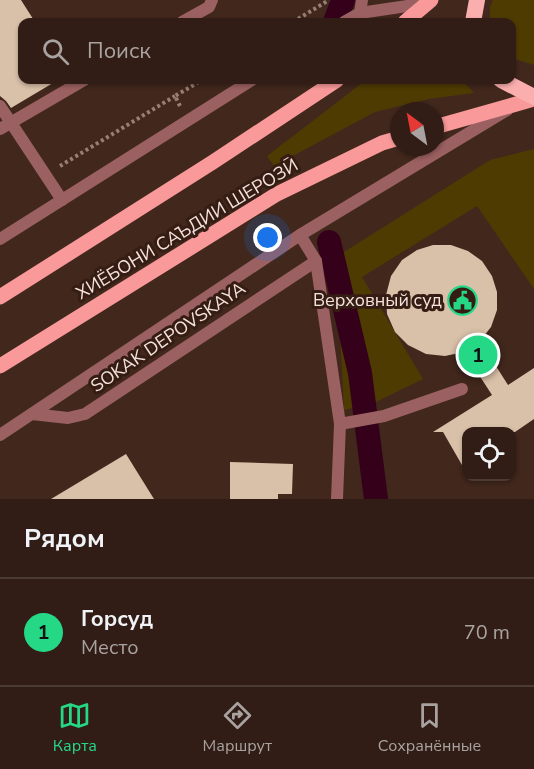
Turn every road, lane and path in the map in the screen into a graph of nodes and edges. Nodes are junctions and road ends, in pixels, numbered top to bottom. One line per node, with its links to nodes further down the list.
1 (212, 0): 6 (street)
2 (328, 0): 7 (path)
3 (477, 0): 10 (highway)
4 (429, 1): 5 (street); 9 (main road)
5 (361, 6): 8 (street)
6 (189, 18)
7 (299, 18)
8 (348, 18)
9 (410, 18)
10 (474, 18)
11 (77, 84): 21 (street)
12 (195, 84): 16 (path)
13 (245, 84): 19 (street)
14 (331, 84): 28 (main road)
15 (507, 84): 17 (highway)
16 (175, 96): 19 (path); 23 (path)
17 (530, 99): 20 (main road); 25 (street)
18 (0, 106): 21 (street)
19 (187, 119): 24 (street)
20 (444, 124)
21 (5, 126): 23 (street)
22 (390, 141): 29 (main road, ХИЁБОНИ САЪДИИ ШЕРОЗӢ)
23 (45, 175): 24 (street)
24 (62, 200): 26 (street)
25 (300, 235): 27 (street); 31 (street)
26 (0, 239)
27 (316, 261): 31 (street, SOKAK DEPOVSKAYA); 32 (street)
28 (0, 297)
29 (0, 366)
30 (462, 389): 32 (street)
31 (32, 414): 33 (street)
32 (340, 424): 34 (street)
33 (0, 435)
34 (337, 499)

